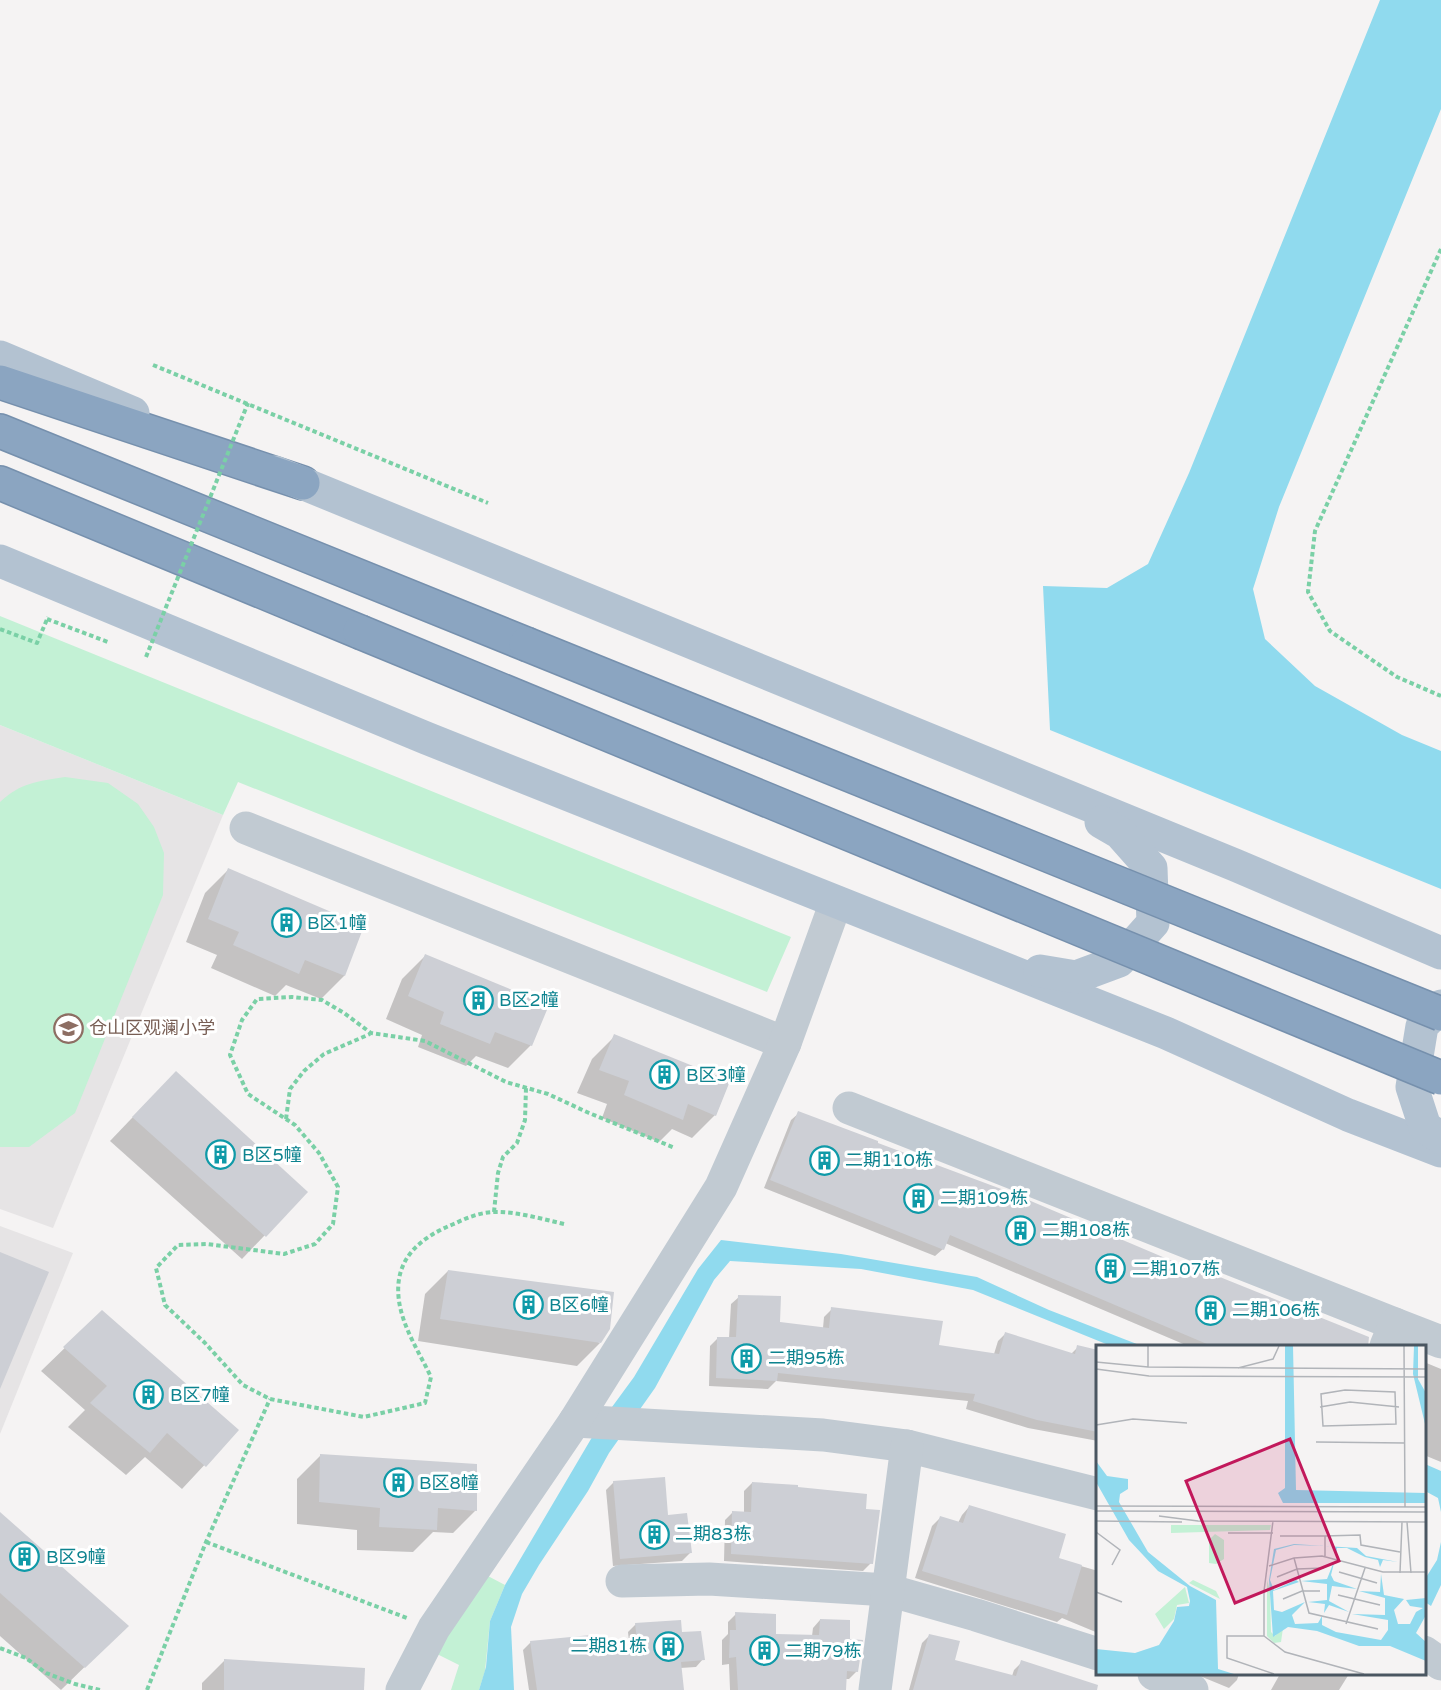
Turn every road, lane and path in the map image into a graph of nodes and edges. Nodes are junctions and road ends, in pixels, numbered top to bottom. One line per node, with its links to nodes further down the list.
1 (1441, 249): 16 (path)
2 (0, 357): 8 (main road)
3 (153, 365): 5 (path)
4 (0, 382): 8 (highway)
5 (248, 403): 9 (path); 15 (path, bridge)
6 (0, 431): 23 (highway, bridge)
7 (0, 483): 26 (highway, bridge)
8 (303, 483): 17 (main road)
9 (488, 503)
10 (0, 561): 11 (main road)
11 (60, 586): 12 (path); 19 (main road)
12 (47, 619): 13 (path); 14 (path)
13 (0, 629)
14 (113, 644)
15 (146, 657)
16 (1441, 696)
17 (1059, 794): 20 (main road); 21 (main road)
18 (246, 828): 25 (street)
19 (836, 902): 21 (main road); 25 (street)
20 (1441, 953)
21 (994, 964): 32 (main road)
22 (1441, 1006): 30 (main road)
23 (1441, 1014)
24 (370, 1033): 27 (path); 29 (path); 29 (path)
25 (785, 1043): 38 (street)
26 (1441, 1078)
27 (526, 1088): 31 (path); 33 (path)
28 (849, 1108): 35 (street)
29 (286, 1119): 37 (path)
30 (1441, 1138)
31 (675, 1148)
32 (1441, 1151)
33 (494, 1212): 34 (path); 37 (path)
34 (564, 1224)
35 (1391, 1335): 36 (street)
36 (1441, 1342)
37 (270, 1399): 41 (path)
38 (602, 1422): 39 (street); 44 (street)
39 (907, 1446): 40 (street); 43 (street)
40 (1096, 1493)
41 (206, 1542): 44 (path); 51 (path)
42 (622, 1581): 43 (street)
43 (888, 1590): 46 (street); 53 (street)
44 (434, 1628): 52 (street)
45 (0, 1648): 50 (path)
46 (1096, 1653)
47 (1426, 1653): 48 (street)
48 (1441, 1664)
49 (1156, 1675): 54 (street)
50 (100, 1690)
51 (147, 1690)
52 (402, 1690)
53 (875, 1690)
54 (1192, 1690)

